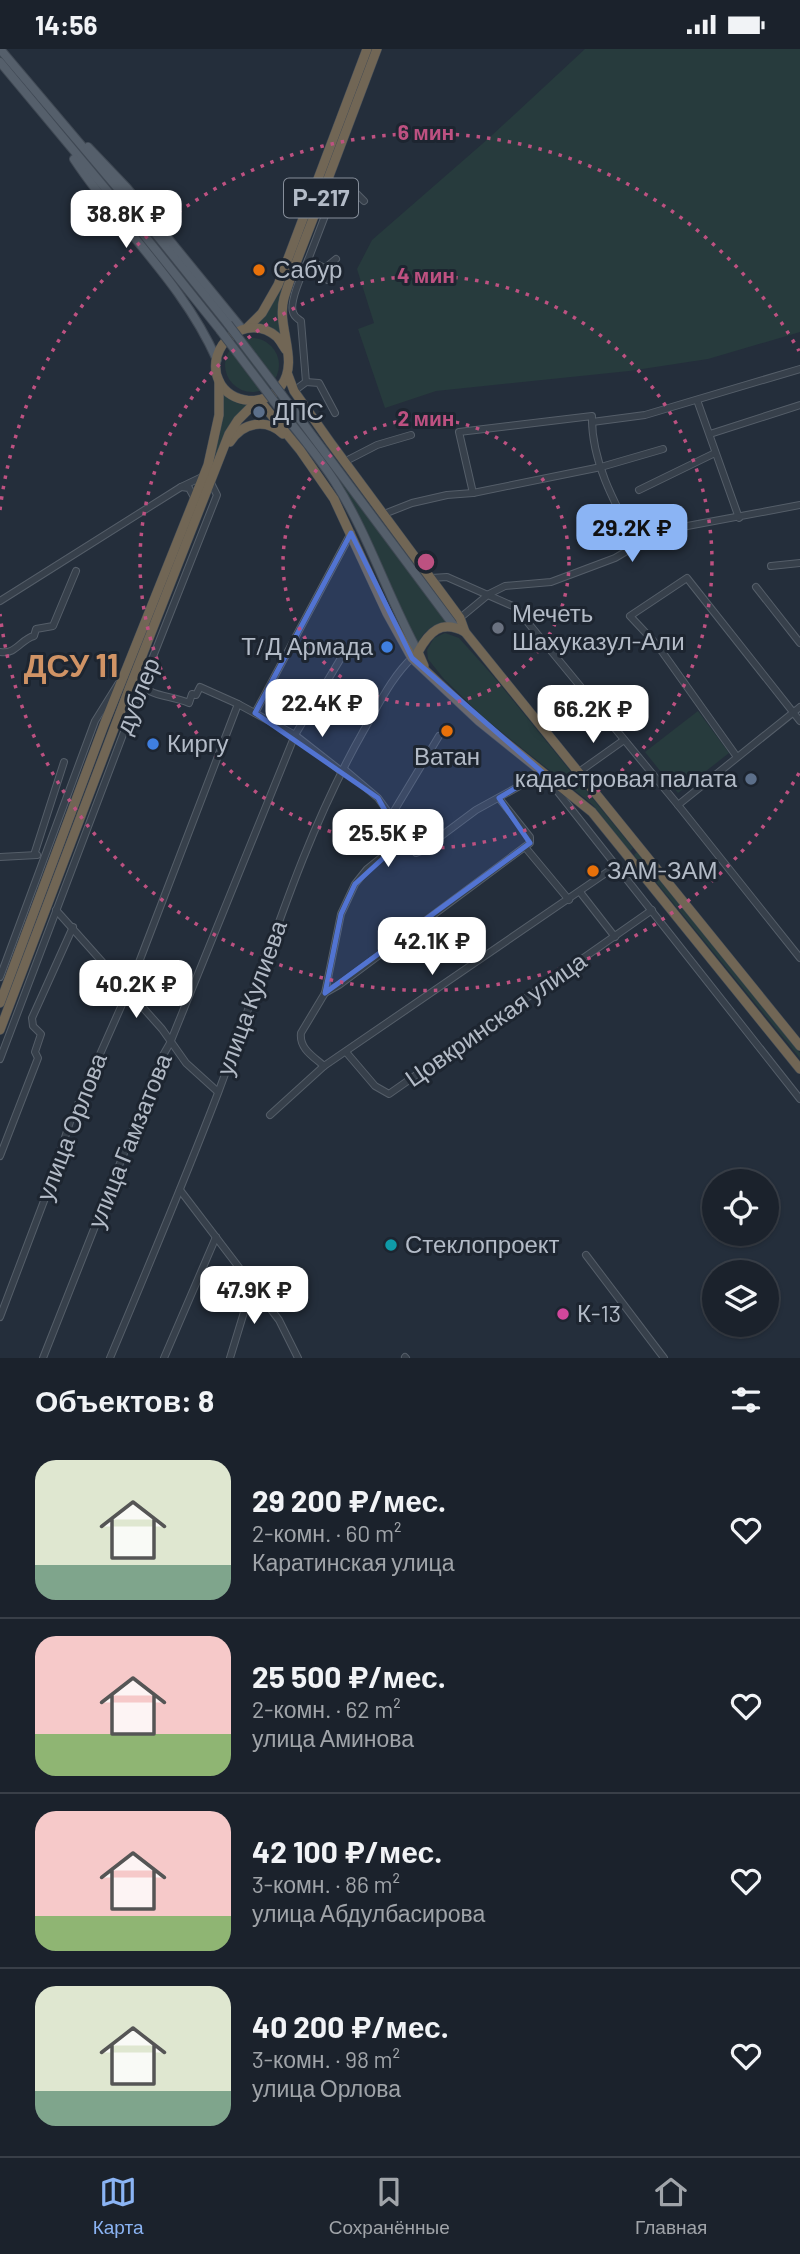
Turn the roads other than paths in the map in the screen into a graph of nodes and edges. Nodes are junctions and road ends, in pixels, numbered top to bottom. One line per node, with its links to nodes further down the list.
1 (0, 49): 5 (main road)
2 (368, 49): 11 (highway, Р-217)
3 (377, 49): 12 (highway, Р-217)
4 (0, 62): 5 (main road)
5 (59, 127): 11 (main road); 13 (main road); 49 (main road, bridge); 52 (main road, bridge)
6 (364, 201): 8 (street)
7 (336, 259): 9 (street)
8 (308, 260): 9 (street); 17 (street)
9 (325, 268): 10 (street)
10 (328, 280)
11 (244, 329): 12 (highway); 13 (highway, Р-217)
12 (286, 350): 15 (highway, Р-217)
13 (217, 360): 16 (highway)
14 (800, 369): 19 (street)
15 (288, 375): 18 (highway); 20 (highway)
16 (219, 381): 20 (highway); 32 (highway)
17 (306, 382): 18 (street); 22 (street)
18 (294, 391): 30 (highway)
19 (697, 400): 23 (street); 24 (street)
20 (258, 401): 27 (highway); 29 (highway)
21 (800, 405): 24 (street)
22 (335, 413)
23 (592, 422): 31 (street); 35 (street)
24 (710, 434): 28 (street)
25 (411, 435): 30 (street)
26 (663, 449): 31 (street)
27 (300, 450): 29 (highway); 40 (highway)
28 (715, 453): 34 (street); 39 (street)
29 (220, 458): 32 (highway)
30 (344, 462): 38 (highway)
31 (601, 467): 35 (street); 41 (street)
32 (207, 480): 33 (street); 36 (highway); 54 (highway); 55 (street, дублер)
33 (181, 487): 36 (street); 48 (street)
34 (639, 490)
35 (473, 493): 38 (street)
36 (195, 499): 54 (highway)
37 (800, 505): 39 (street)
38 (384, 514): 45 (highway)
39 (739, 518): 41 (street)
40 (351, 533): 52 (highway); 59 (street)
41 (637, 545): 47 (street)
42 (800, 563): 43 (street)
43 (771, 566)
44 (76, 571): 51 (street)
45 (431, 578): 47 (street); 49 (highway)
46 (756, 587): 50 (street)
47 (489, 594): 49 (street); 63 (street)
48 (0, 601)
49 (458, 622): 52 (highway); 68 (highway)
50 (800, 643)
51 (0, 652)
52 (415, 655): 66 (street, улица Кулиева); 67 (highway)
53 (341, 658): 61 (street, улица Гамзатова)
54 (129, 676): 55 (street); 77 (street); 94 (highway); 95 (highway)
55 (141, 687): 56 (street); 82 (street, дублер)
56 (238, 704): 59 (street); 92 (street, улица Орлова)
57 (800, 707): 58 (street)
58 (793, 712): 60 (street); 64 (street); 64 (street)
59 (255, 713): 61 (street)
60 (800, 721)
61 (295, 735): 66 (street); 96 (street, улица Гамзатова)
62 (439, 736): 71 (street)
63 (624, 740): 68 (street); 70 (street)
64 (737, 757): 70 (street)
65 (64, 762): 76 (street)
66 (341, 771): 71 (street); 102 (street, улица Кулиева)
67 (542, 772): 69 (street); 75 (highway); 79 (street)
68 (579, 772): 73 (highway)
69 (499, 798): 72 (street); 74 (street)
70 (678, 805): 88 (street)
71 (391, 815): 72 (street)
72 (403, 840): 93 (street)
73 (637, 844): 75 (highway); 97 (highway)
74 (525, 848): 81 (street); 93 (street)
75 (626, 853): 84 (highway)
76 (34, 855): 77 (street); 78 (street)
77 (45, 855): 89 (street)
78 (0, 857)
79 (615, 866): 80 (street); 83 (street)
80 (580, 892): 81 (street); 87 (street)
81 (569, 900): 98 (street)
82 (55, 910): 85 (street); 99 (street, дублер)
83 (652, 910): 86 (street); 87 (street, Цовкринская улица)
84 (678, 919): 86 (street); 90 (highway)
85 (73, 927): 92 (street); 105 (street)
86 (666, 928): 91 (street)
87 (615, 937): 98 (street, Цовкринская улица)
88 (800, 958)
89 (0, 977)
90 (727, 979): 91 (street); 101 (highway)
91 (715, 989): 103 (street)
92 (128, 991): 96 (street); 110 (street, улица Орлова)
93 (326, 993): 100 (street)
94 (0, 1003)
95 (0, 1030)
96 (170, 1043): 102 (street); 111 (street, улица Гамзатова)
97 (800, 1046)
98 (346, 1052): 100 (street)
99 (0, 1059)
100 (324, 1066): 104 (street)
101 (800, 1069)
102 (218, 1092): 106 (street, улица Кулиева)
103 (800, 1099)
104 (270, 1115)
105 (0, 1156)
106 (180, 1190): 107 (street); 112 (street, улица Кулиева)
107 (216, 1237): 109 (street); 113 (street)
108 (586, 1255): 116 (street)
109 (252, 1286): 114 (street); 115 (street)
110 (0, 1317)
111 (43, 1358)
112 (110, 1358)
113 (164, 1358)
114 (230, 1358)
115 (298, 1358)
116 (664, 1358)

